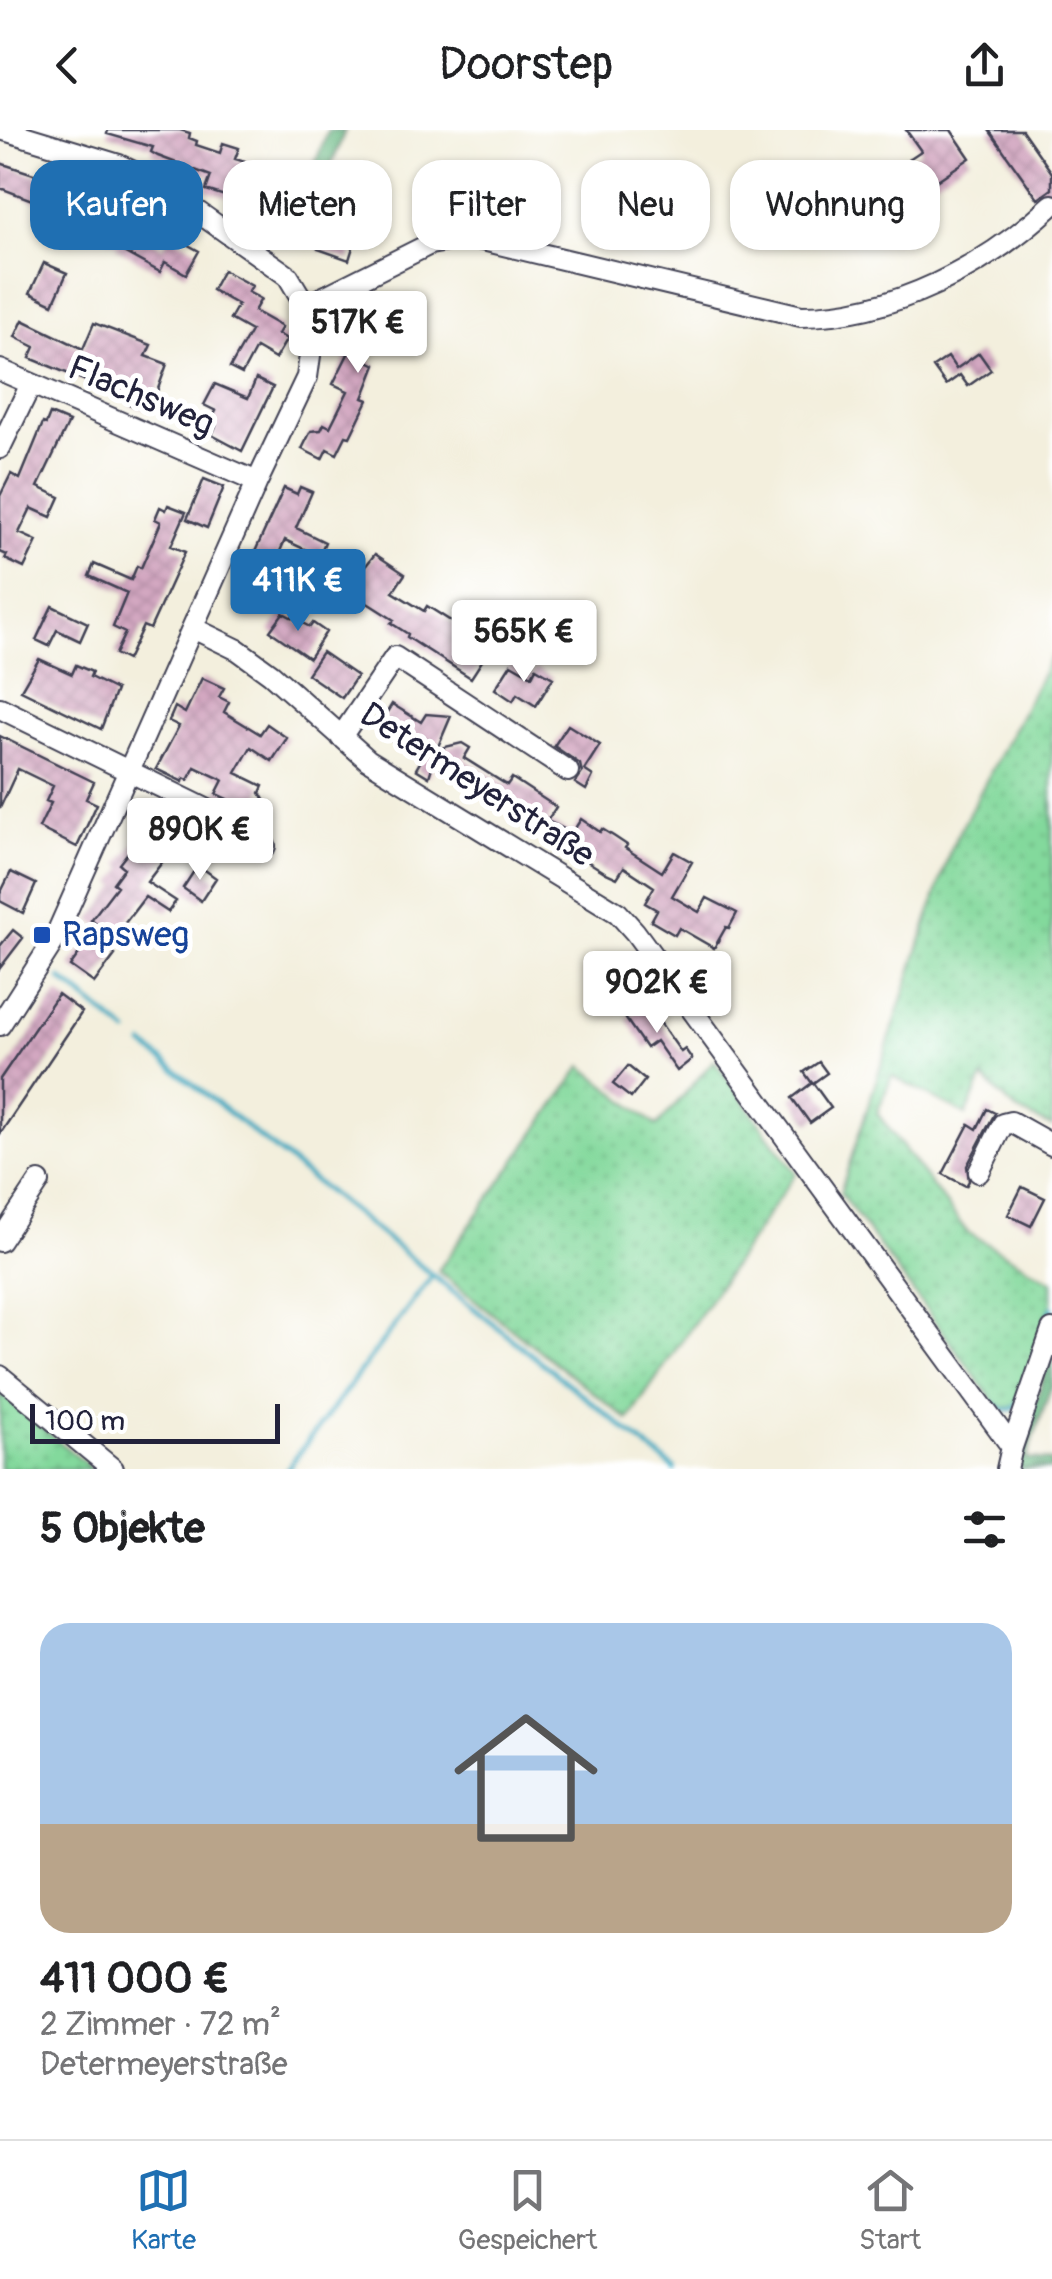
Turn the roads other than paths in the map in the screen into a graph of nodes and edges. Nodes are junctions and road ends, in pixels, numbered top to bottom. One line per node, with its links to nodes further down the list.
1 (4, 130): 3 (street)
2 (1052, 204): 3 (street)
3 (306, 306): 7 (street)
4 (0, 370): 5 (street, Flachsweg)
5 (31, 384): 6 (street); 7 (street, Flachsweg)
6 (0, 448)
7 (257, 482): 8 (street)
8 (193, 628): 10 (street, Determeyerstraße); 12 (street)
9 (0, 708): 12 (street)
10 (341, 737): 11 (street); 21 (street, Determeyerstraße)
11 (568, 771)
12 (130, 772): 13 (street); 14 (street)
13 (265, 846)
14 (0, 1025)
15 (1052, 1145): 16 (street)
16 (979, 1172)
17 (39, 1182): 18 (street)
18 (0, 1241)
19 (1052, 1330): 21 (street)
20 (0, 1376): 22 (street)
21 (1012, 1446): 23 (street)
22 (113, 1469)
23 (1008, 1469)

